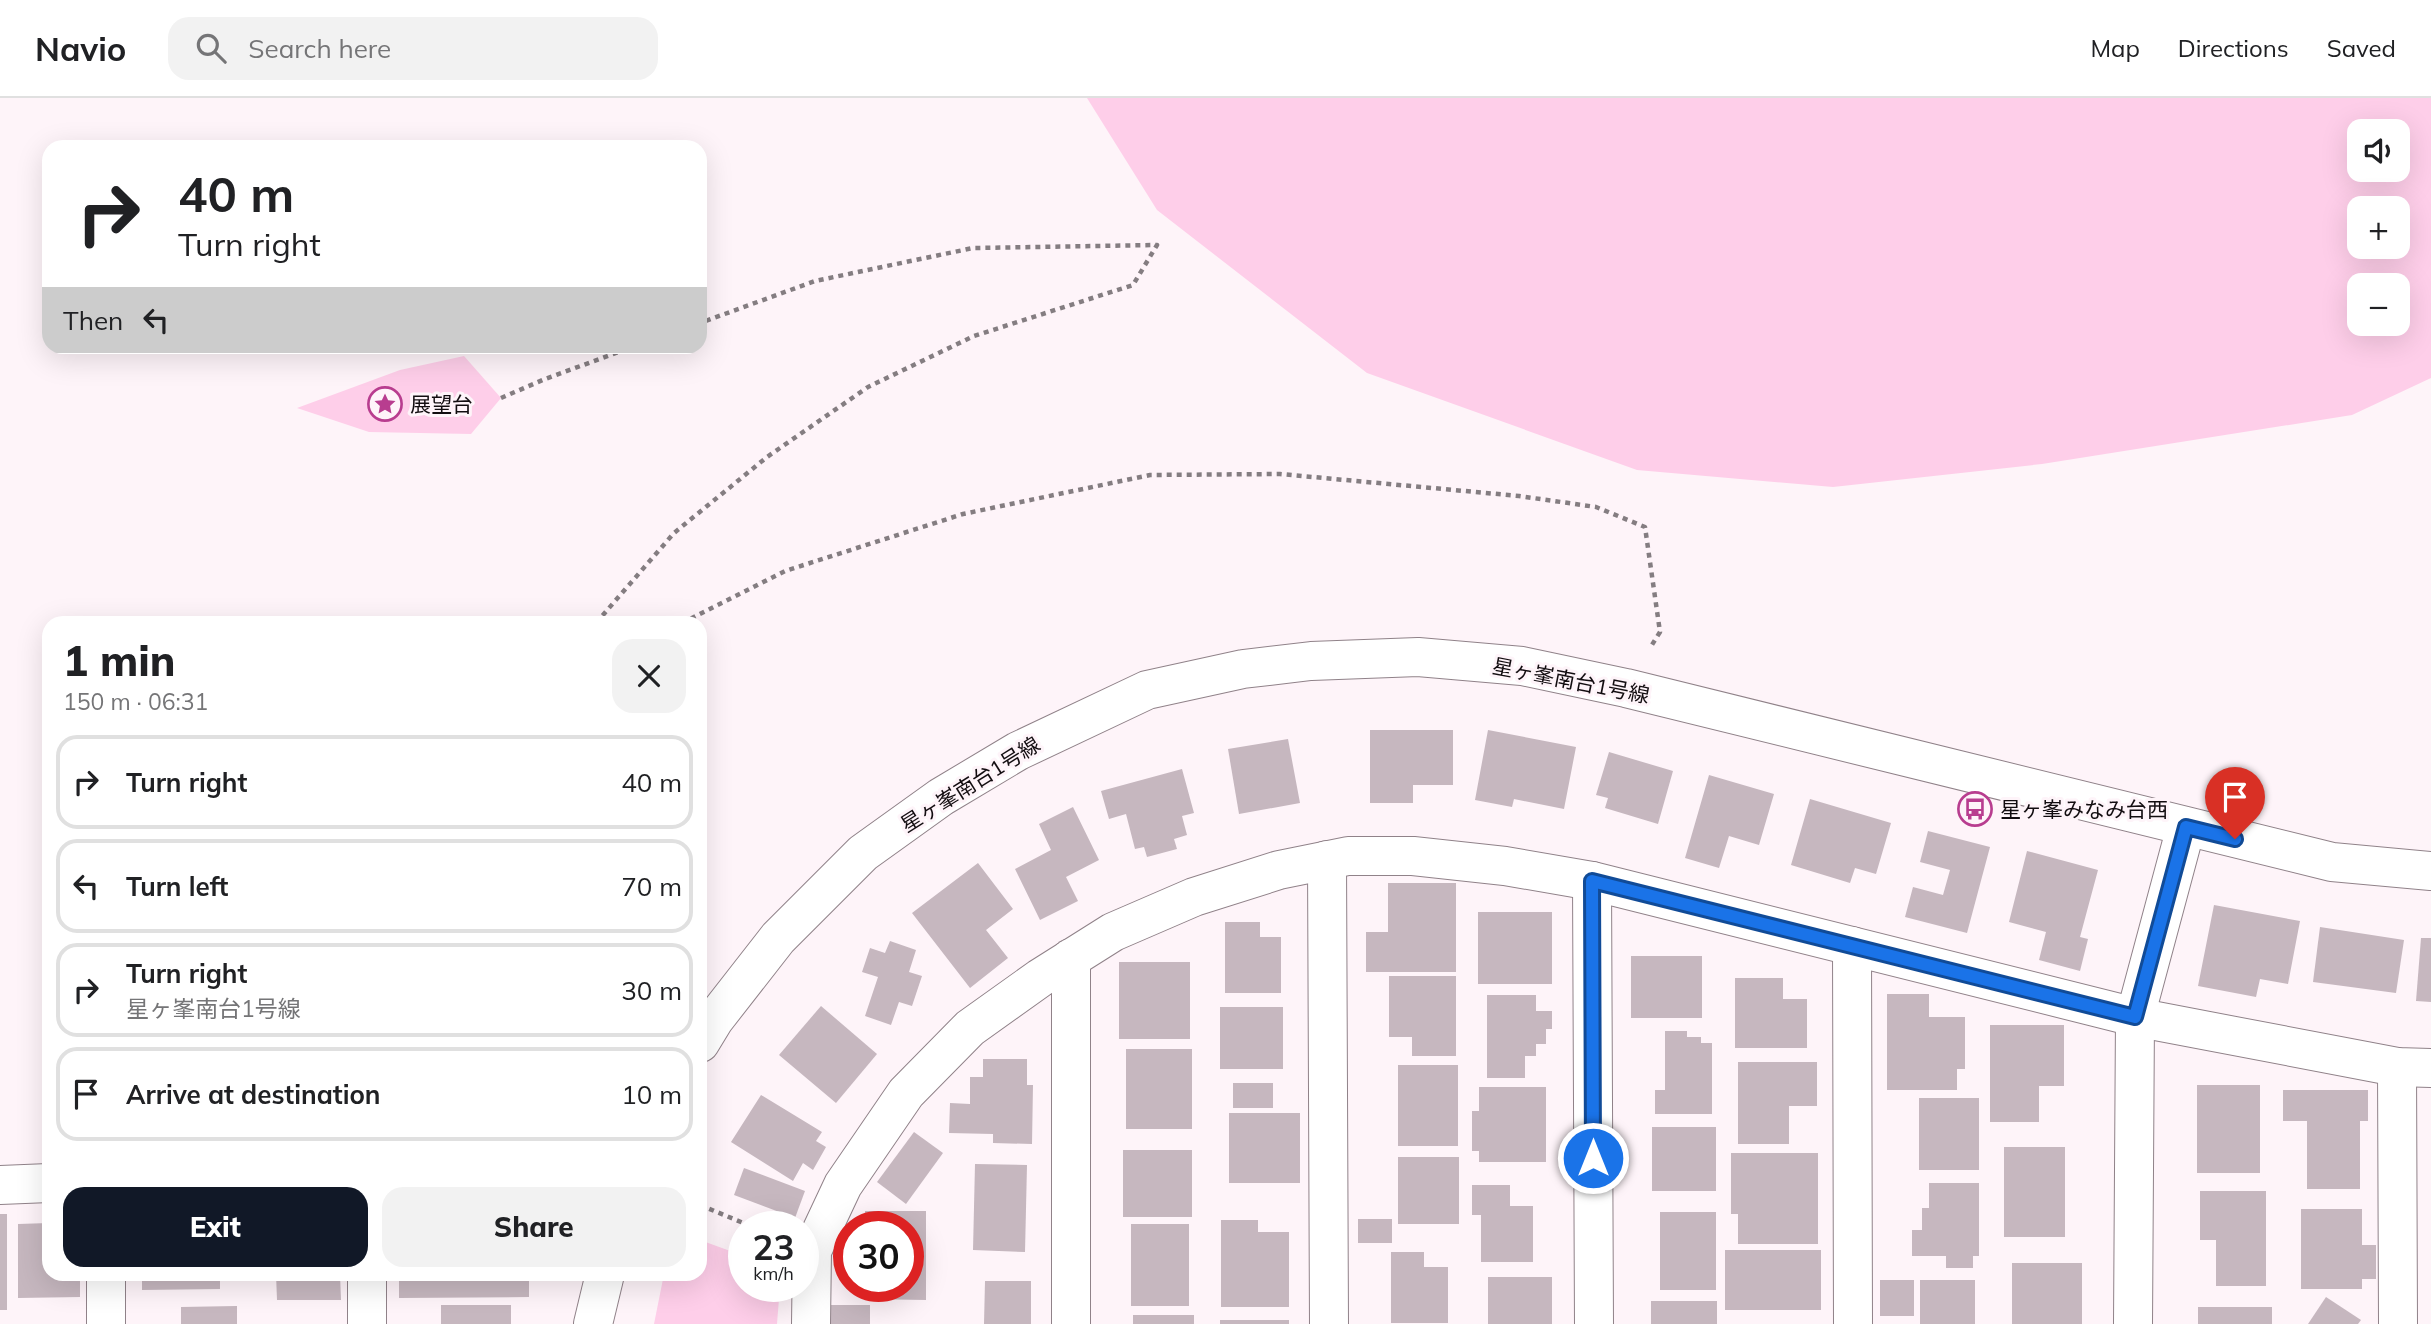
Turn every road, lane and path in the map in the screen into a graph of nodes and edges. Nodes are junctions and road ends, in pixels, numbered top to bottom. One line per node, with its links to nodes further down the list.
1 (707, 320): 4 (path)
2 (613, 354): 3 (path)
3 (500, 398)
4 (602, 616)
5 (696, 616): 6 (path)
6 (1626, 688): 7 (street, 星ヶ峯南台1号線); 14 (street, 星ヶ峯南台1号線)
7 (2186, 827): 9 (street, 星ヶ峯南台1号線); 13 (street)
8 (1327, 860): 10 (street); 12 (street); 28 (street)
9 (2431, 871)
10 (1592, 881): 11 (street); 29 (street)
11 (1852, 946): 13 (street); 30 (street)
12 (1071, 958): 26 (street); 27 (street)
13 (2135, 1017): 15 (street); 31 (street)
14 (707, 1032)
15 (2414, 1068): 32 (street)
16 (42, 1183): 17 (street)
17 (0, 1185)
18 (707, 1208): 19 (path)
19 (728, 1217)
20 (106, 1281): 23 (street)
21 (367, 1281): 24 (street)
22 (603, 1281): 25 (street)
23 (106, 1324)
24 (367, 1324)
25 (593, 1324)
26 (811, 1324)
27 (1071, 1324)
28 (1329, 1324)
29 (1594, 1324)
30 (1853, 1324)
31 (2133, 1324)
32 (2398, 1324)

